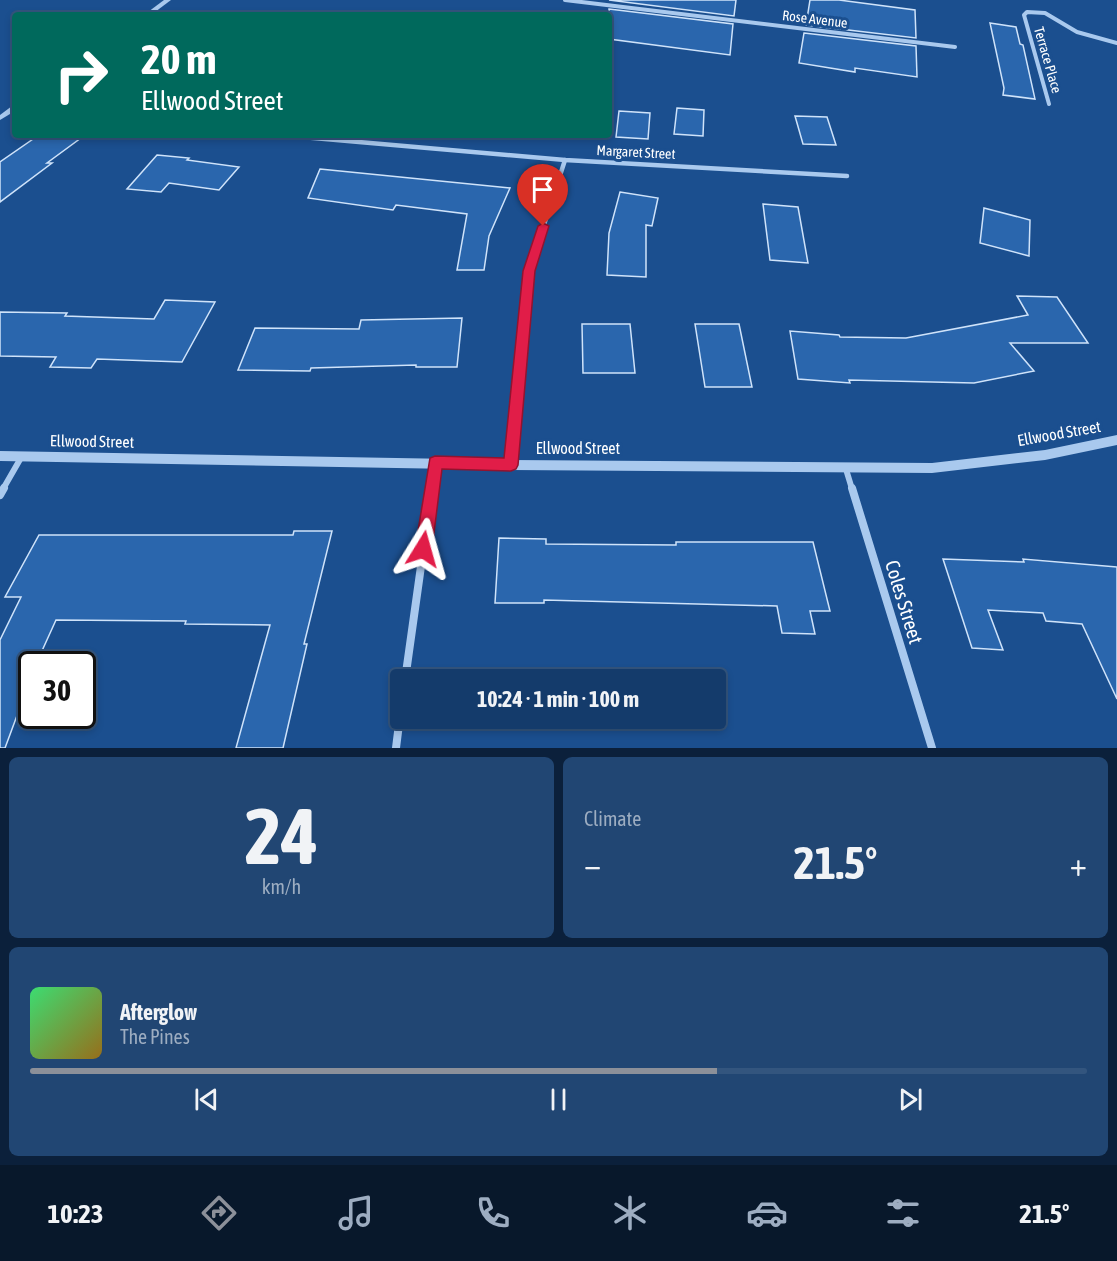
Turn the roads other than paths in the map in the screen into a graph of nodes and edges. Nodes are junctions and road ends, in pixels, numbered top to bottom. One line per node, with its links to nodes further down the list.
1 (168, 0): 3 (street)
2 (565, 0): 5 (street, Rose Avenue)
3 (151, 12)
4 (1117, 43): 6 (street, Terrace Place)
5 (955, 47)
6 (1049, 104)
7 (313, 138): 8 (street, Margaret Street)
8 (565, 160): 9 (street, Margaret Street); 14 (street)
9 (847, 176)
10 (1117, 440): 15 (street, Ellwood Street)
11 (0, 456): 12 (street, Ellwood Street)
12 (23, 456): 13 (street, Ellwood Street); 16 (street)
13 (435, 463): 14 (street, Ellwood Street); 17 (street)
14 (511, 465): 15 (street, Ellwood Street)
15 (845, 466): 20 (street, Coles Street)
16 (0, 495)
17 (407, 669)
18 (398, 729): 19 (street)
19 (396, 748)
20 (932, 748)

